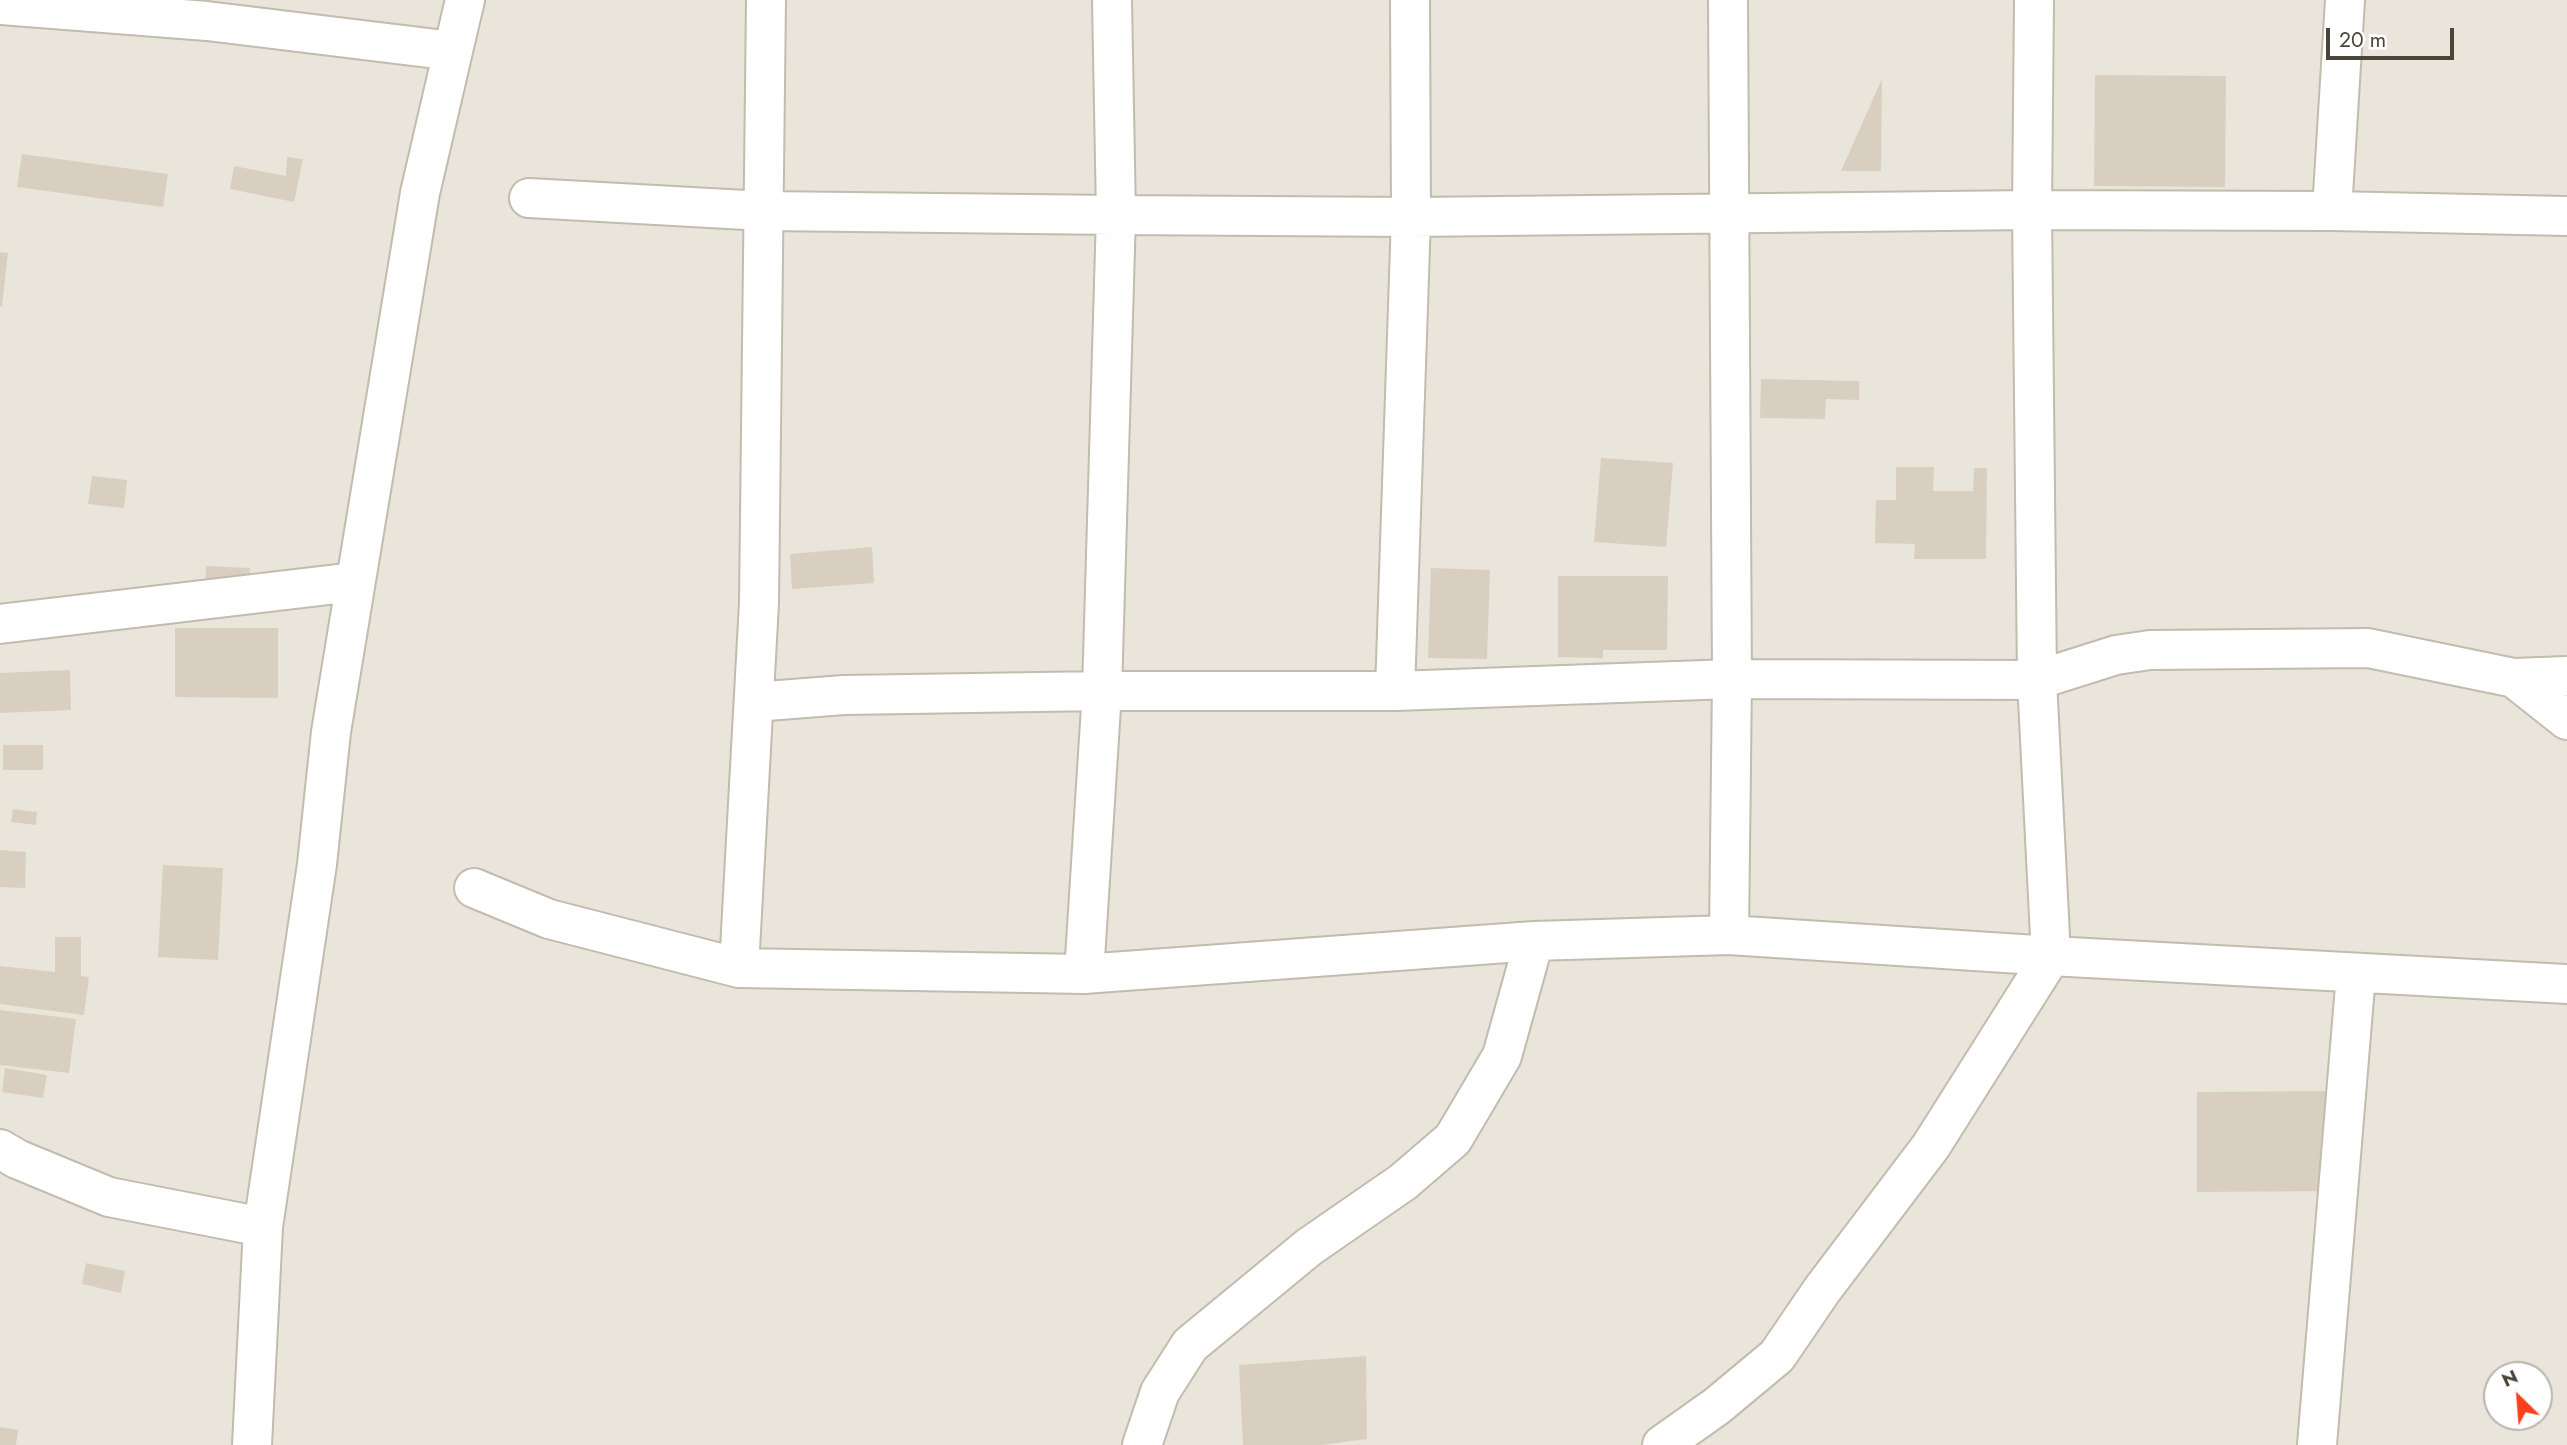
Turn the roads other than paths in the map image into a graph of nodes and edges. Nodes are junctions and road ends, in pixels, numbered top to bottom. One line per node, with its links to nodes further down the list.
1 (465, 0): 9 (street)
2 (766, 0): 11 (street)
3 (1112, 0): 15 (street)
4 (1410, 0): 17 (street)
5 (1728, 0): 14 (street)
6 (2034, 0): 12 (street)
7 (2345, 0): 13 (street)
8 (0, 5): 9 (street)
9 (453, 51): 18 (street)
10 (529, 198): 11 (street)
11 (764, 211): 15 (street); 26 (street)
12 (2032, 211): 13 (street); 14 (street); 23 (street)
13 (2332, 211): 16 (street)
14 (1728, 213): 17 (street); 22 (street)
15 (1116, 215): 17 (street); 24 (street)
16 (2567, 216)
17 (1411, 217): 25 (street)
18 (354, 582): 19 (street); 37 (street)
19 (0, 624)
20 (2567, 676): 21 (street)
21 (2514, 678): 23 (street); 27 (street)
22 (1732, 679): 23 (street); 25 (street); 29 (street)
23 (2037, 680): 31 (street)
24 (1102, 691): 25 (street); 26 (street); 33 (street)
25 (1395, 691)
26 (754, 702): 32 (street)
27 (2567, 720)
28 (474, 888): 32 (street)
29 (1729, 934): 30 (street); 31 (street)
30 (1534, 941): 33 (street); 39 (street)
31 (2051, 956): 34 (street); 40 (street)
32 (739, 968): 33 (street)
33 (1084, 974)
34 (2356, 974): 35 (street); 41 (street)
35 (2567, 984)
36 (0, 1149): 37 (street)
37 (264, 1227): 38 (street)
38 (252, 1445)
39 (1142, 1445)
40 (1662, 1445)
41 (2317, 1445)

